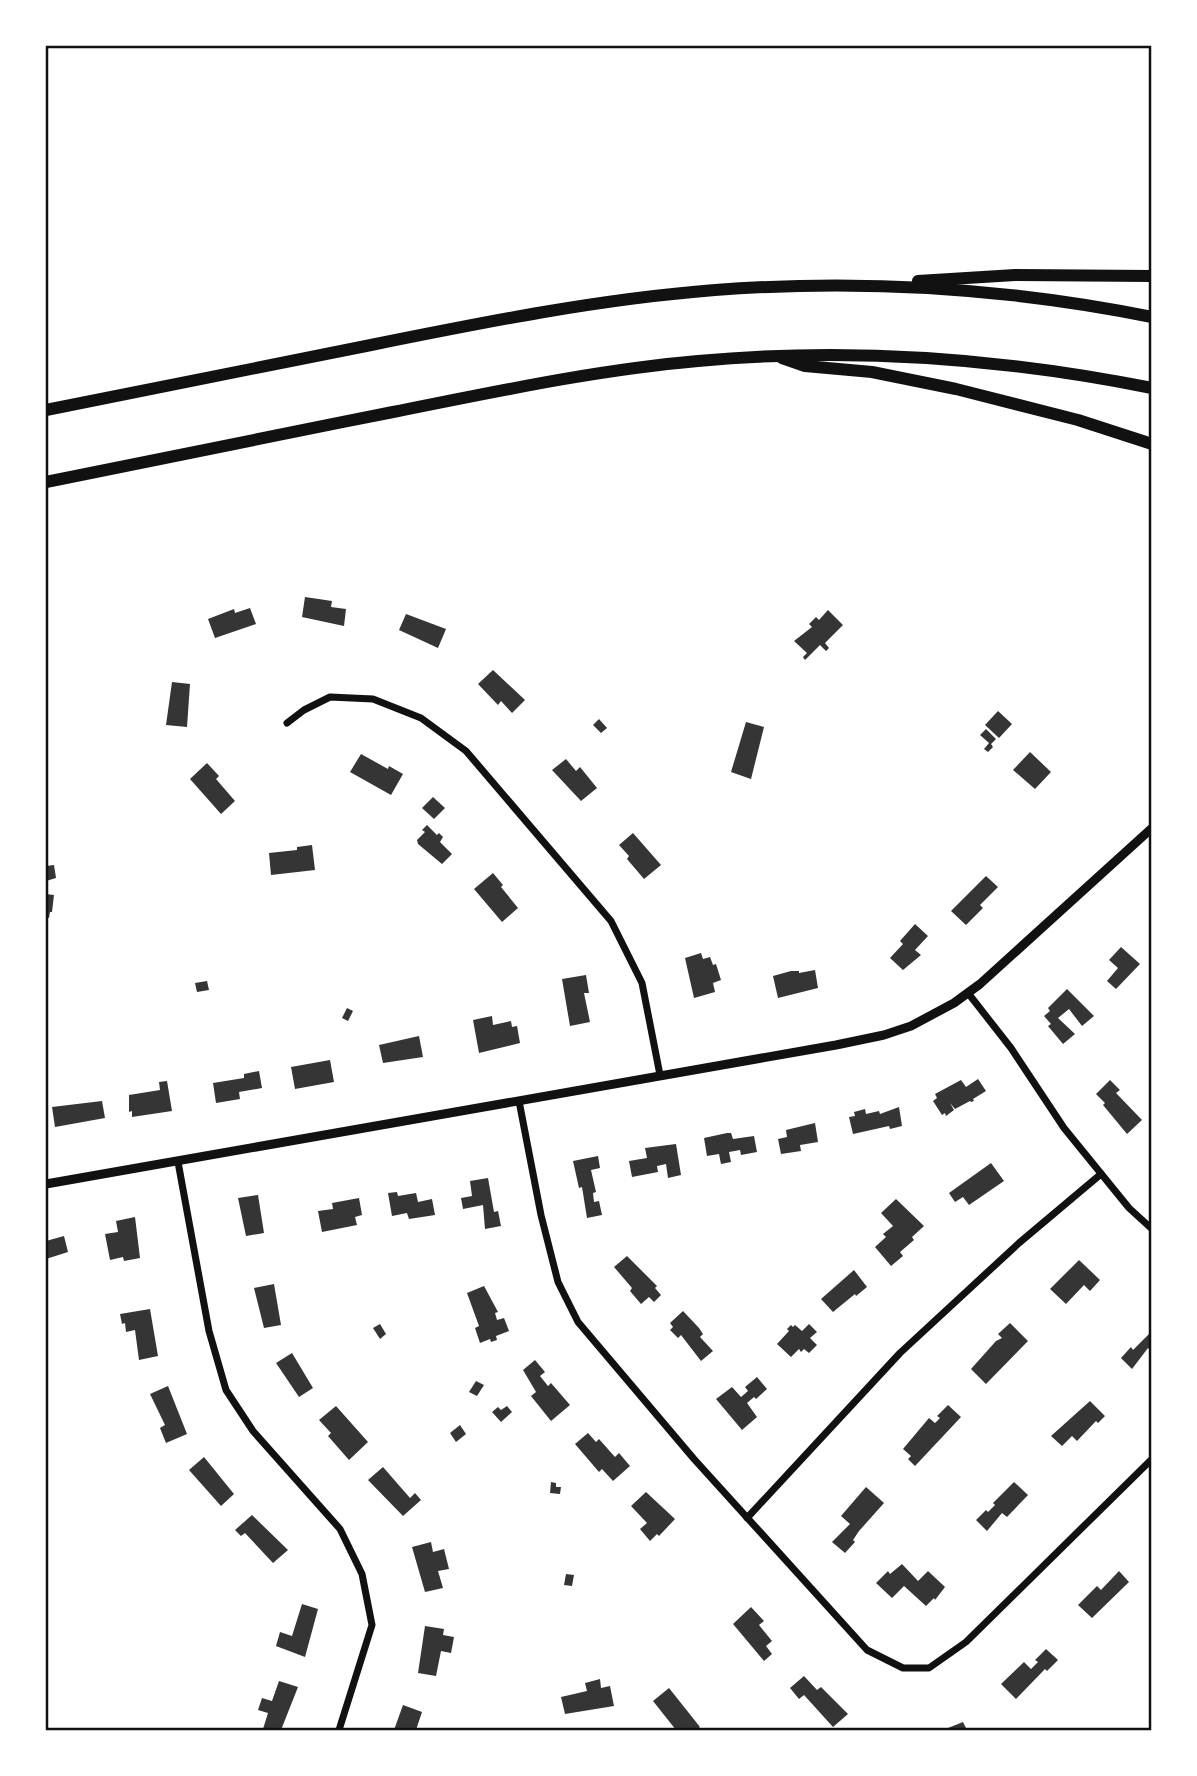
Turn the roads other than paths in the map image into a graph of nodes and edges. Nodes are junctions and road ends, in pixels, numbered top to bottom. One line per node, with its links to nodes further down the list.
1 (1152, 276): 2 (highway)
2 (875, 286): 3 (highway); 6 (highway)
3 (1152, 317)
4 (779, 356): 5 (highway); 7 (highway); 8 (highway)
5 (1152, 388)
6 (46, 410)
7 (1152, 444)
8 (46, 482)
9 (287, 723): 12 (street)
10 (1151, 830): 11 (street)
11 (968, 993): 12 (street); 15 (street)
12 (660, 1075): 13 (street)
13 (519, 1101): 14 (street); 19 (street)
14 (178, 1162): 16 (street); 20 (street)
15 (1101, 1174): 17 (street); 19 (street)
16 (46, 1184)
17 (1152, 1229)
18 (1152, 1459): 19 (street)
19 (747, 1518)
20 (340, 1731)

